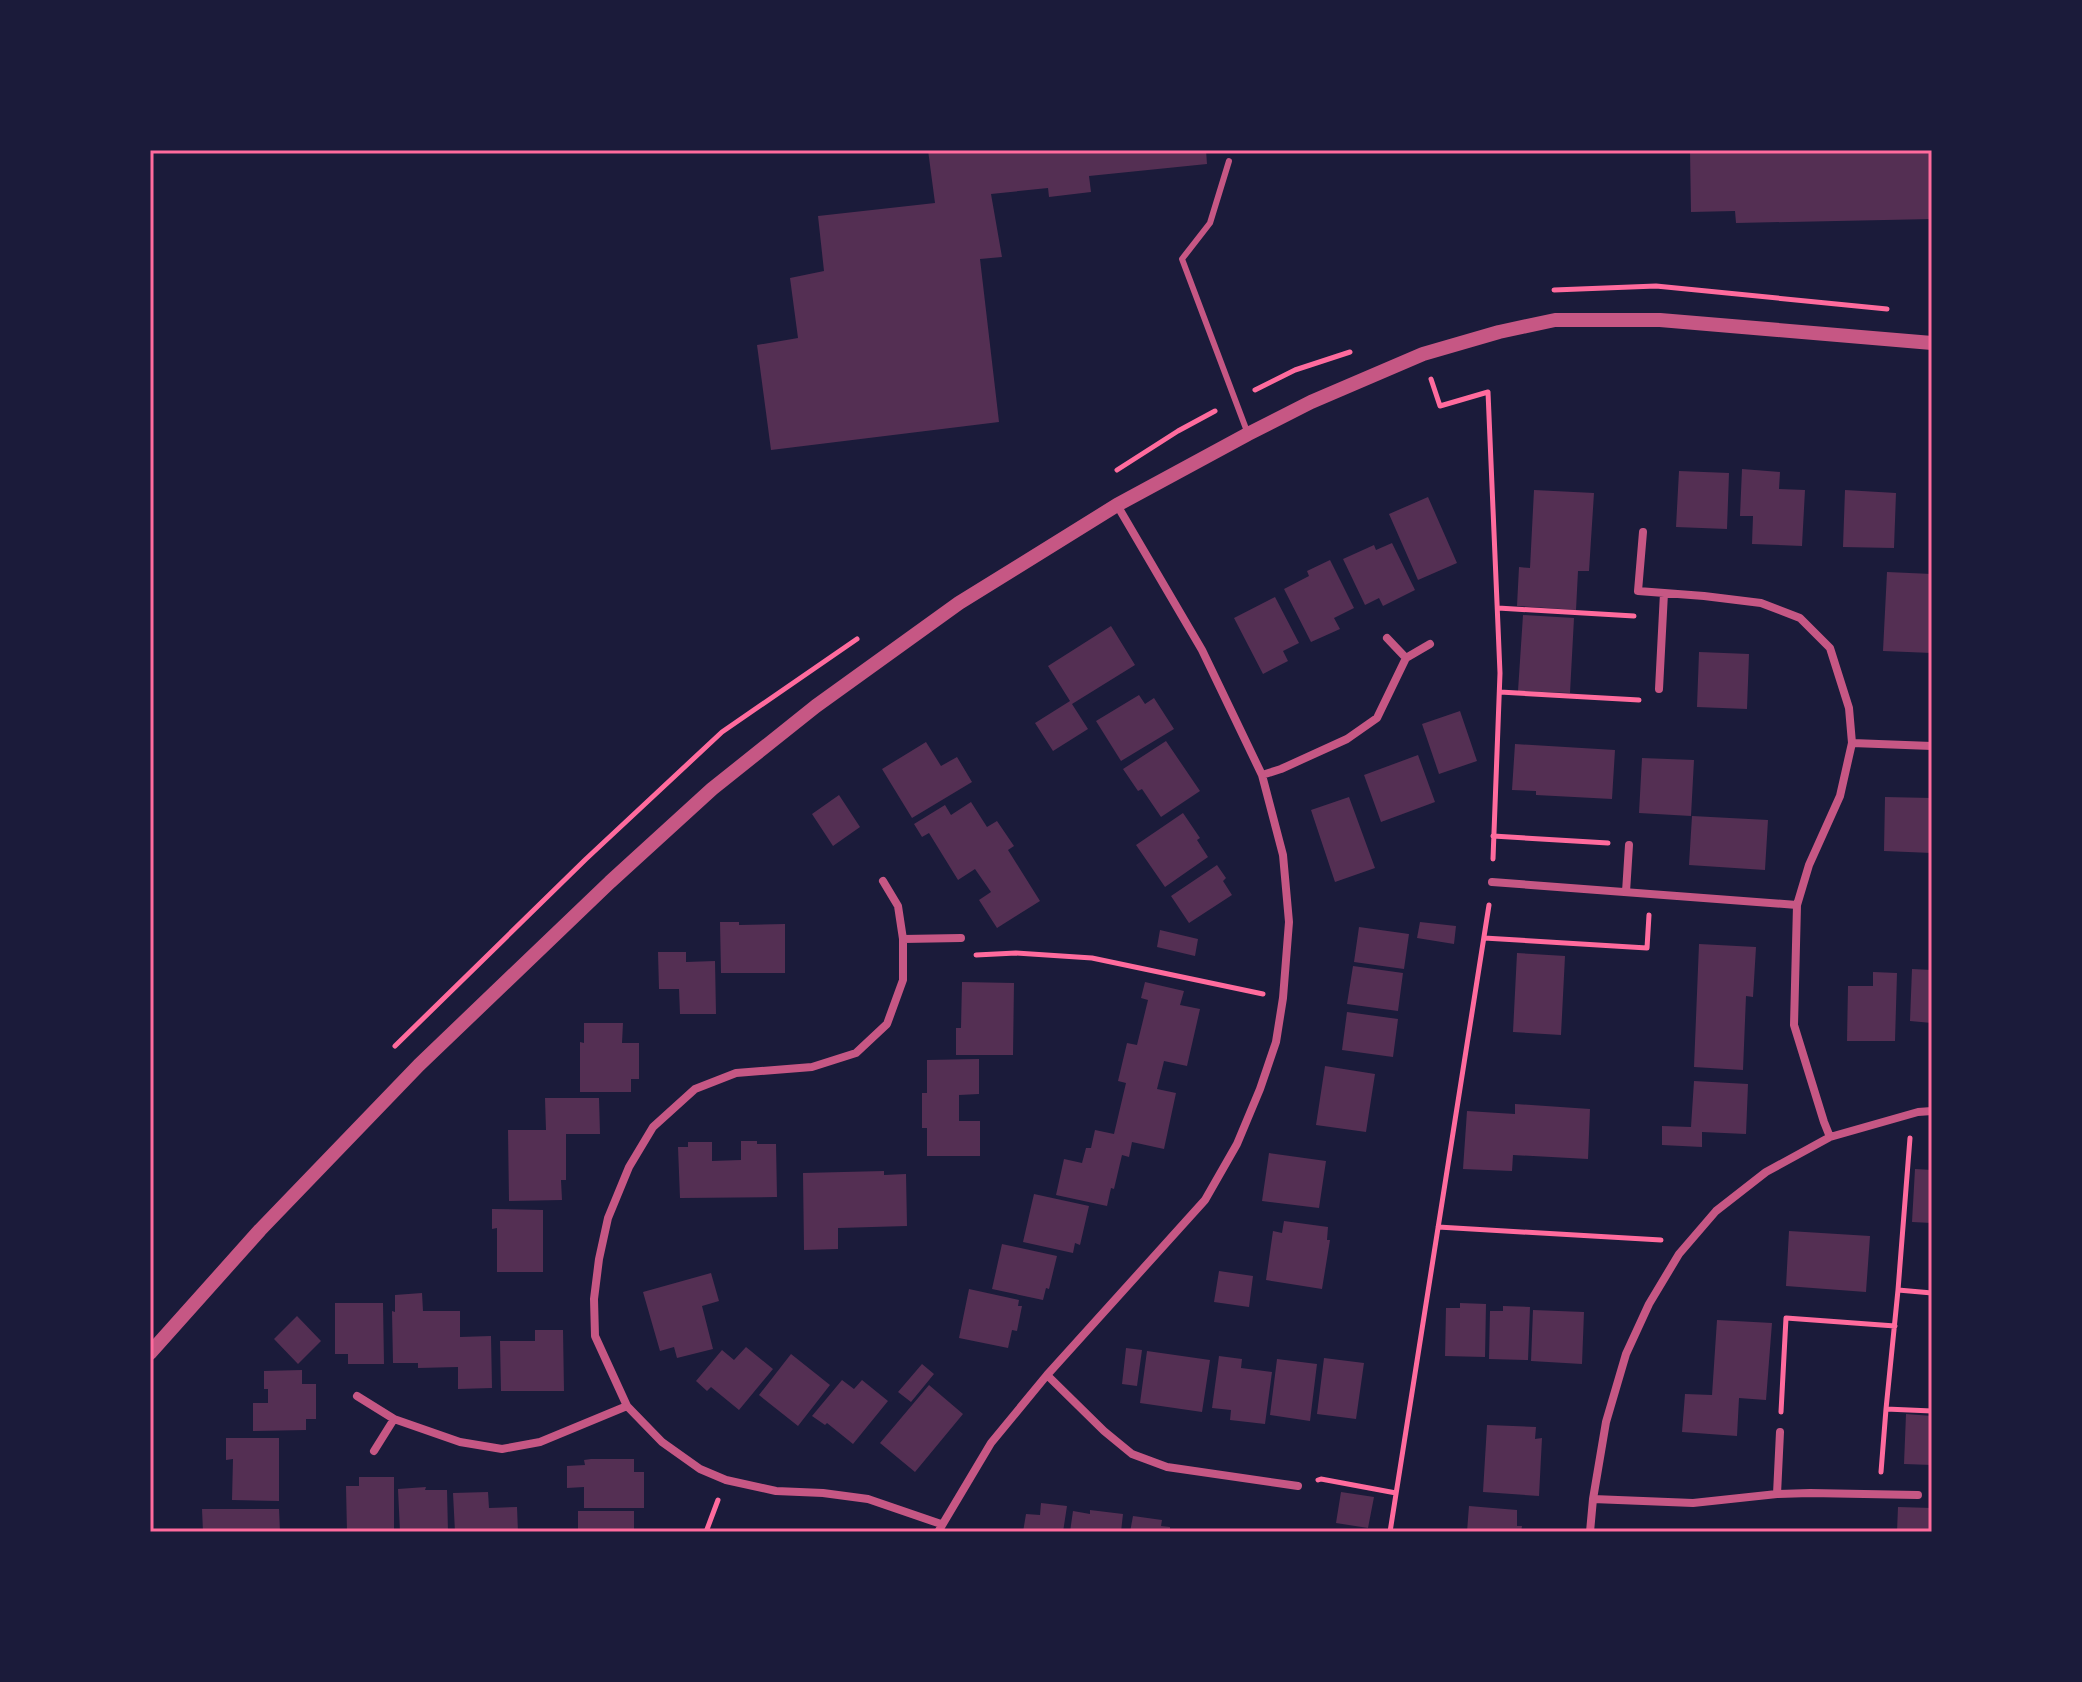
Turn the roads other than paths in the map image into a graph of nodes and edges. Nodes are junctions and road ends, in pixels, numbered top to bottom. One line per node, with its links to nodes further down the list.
1 (1229, 161): 3 (lane)
2 (1932, 343): 3 (street)
3 (1248, 434): 4 (street)
4 (1117, 505): 13 (street); 23 (street)
5 (1643, 532): 6 (street)
6 (1664, 593): 10 (street); 11 (street)
7 (1387, 638): 9 (street)
8 (1430, 644): 9 (street)
9 (1406, 658): 13 (street)
10 (1659, 689)
11 (1852, 743): 12 (street); 18 (street)
12 (1932, 746)
13 (1262, 775): 24 (street)
14 (1629, 845): 17 (street)
15 (883, 881): 20 (street)
16 (1492, 882): 17 (street)
17 (1626, 892): 18 (street)
18 (1797, 905): 22 (street)
19 (961, 938): 20 (street)
20 (903, 939): 26 (street)
21 (1932, 1111): 22 (street)
22 (1830, 1137): 33 (street)
23 (150, 1353)
24 (1047, 1375): 30 (street); 34 (street)
25 (357, 1396): 27 (street)
26 (627, 1406): 27 (street); 34 (street)
27 (394, 1419): 29 (street)
28 (1780, 1432): 31 (street)
29 (374, 1451)
30 (1298, 1486)
31 (1777, 1494): 32 (street); 33 (street)
32 (1918, 1495)
33 (1593, 1499): 35 (street)
34 (940, 1528)
35 (1590, 1532)

